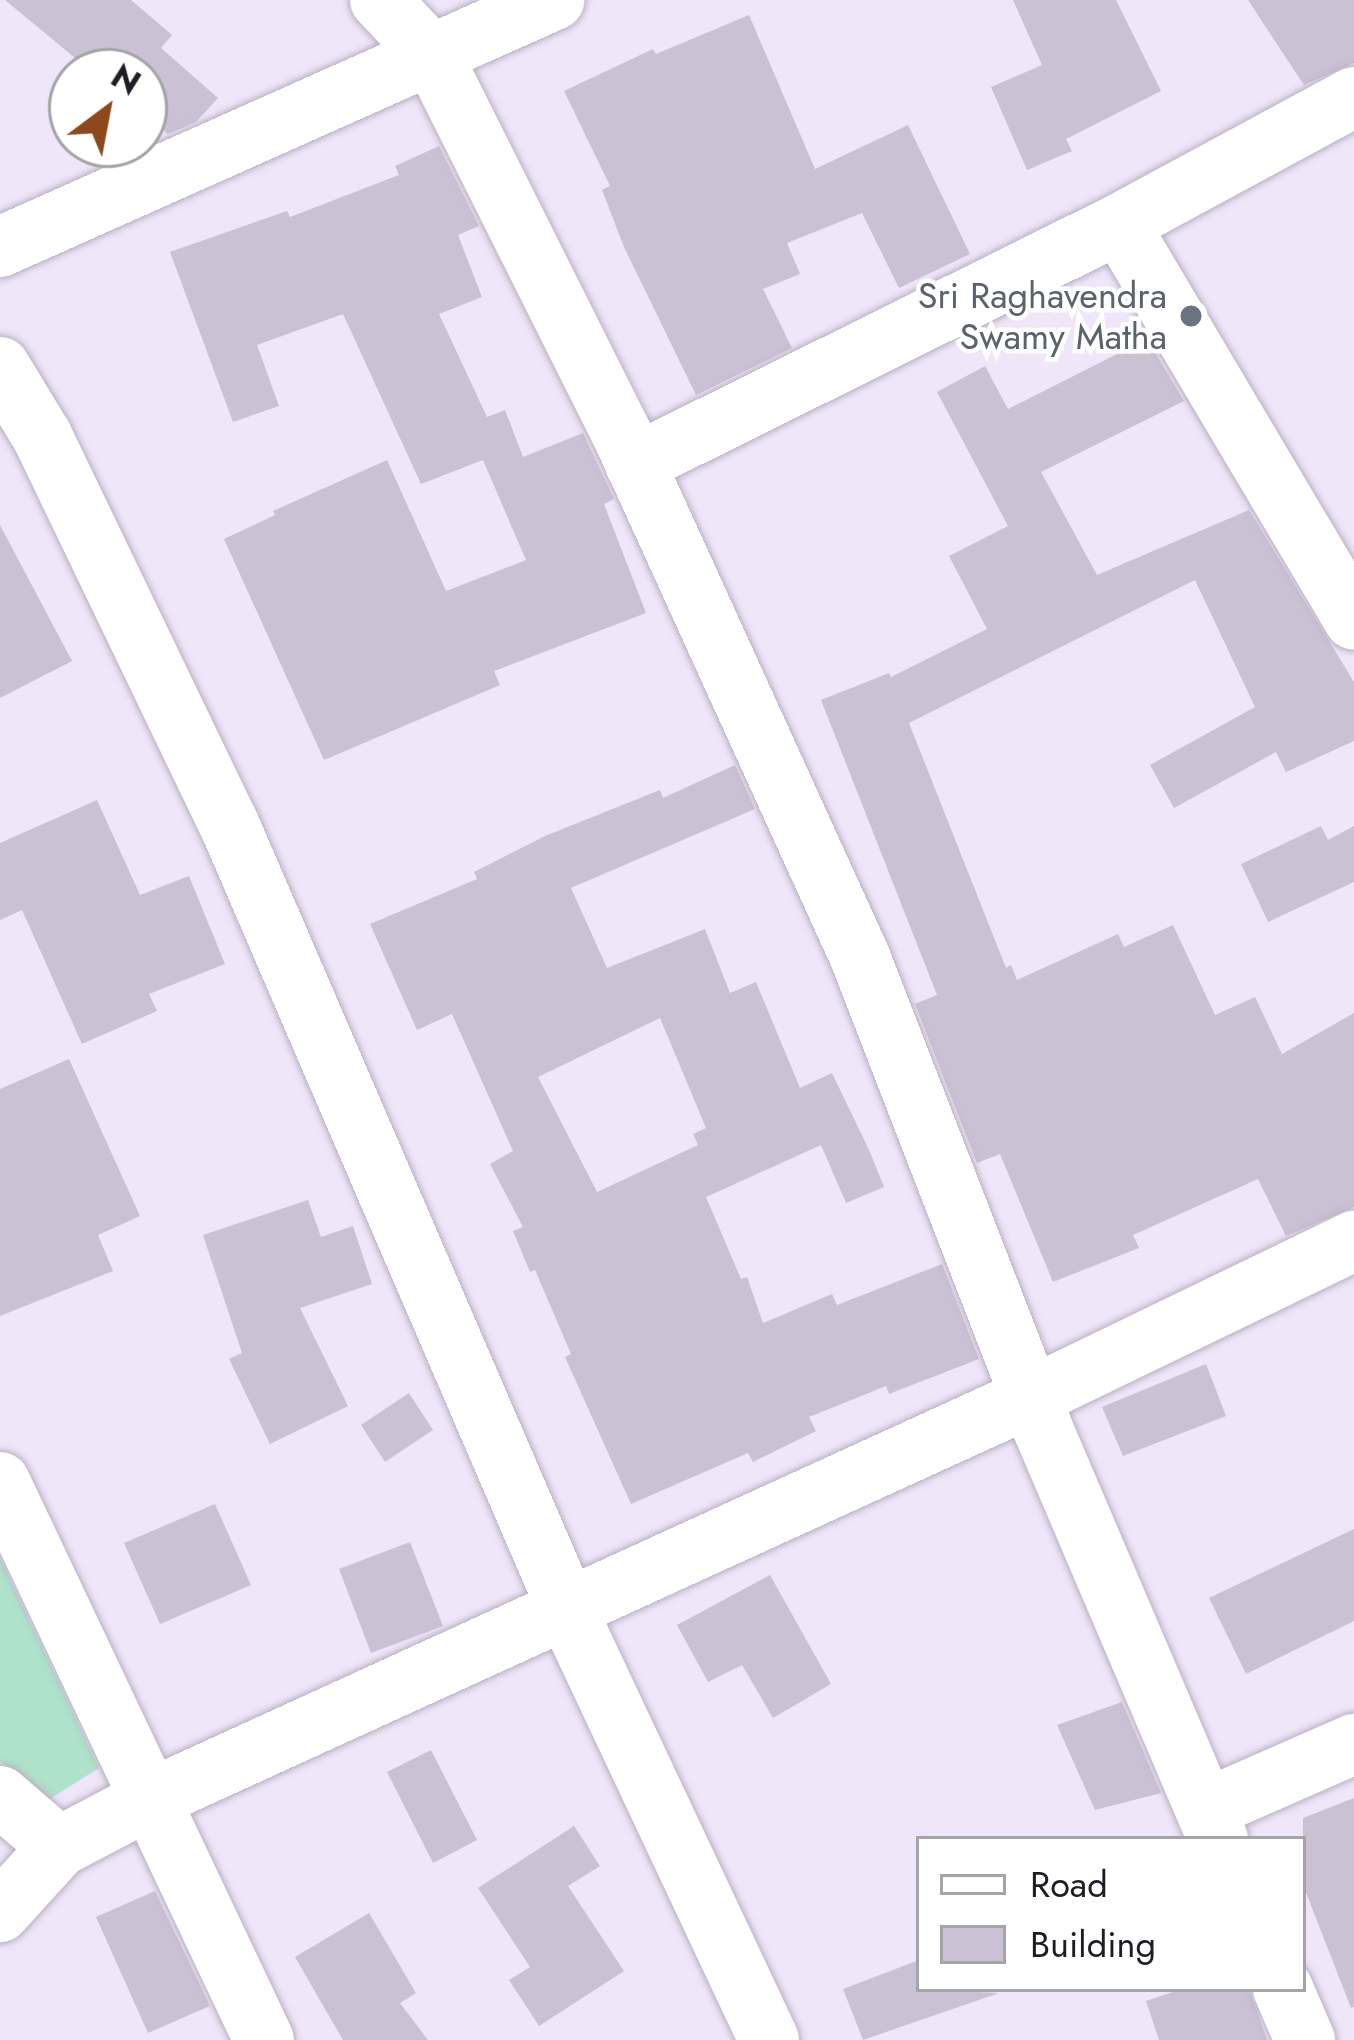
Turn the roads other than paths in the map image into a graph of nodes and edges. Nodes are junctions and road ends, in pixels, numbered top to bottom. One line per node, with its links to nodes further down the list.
1 (380, 0): 3 (street)
2 (554, 0): 3 (street)
3 (432, 55): 6 (street); 8 (street)
4 (1354, 97): 5 (street)
5 (1119, 224): 8 (street); 9 (street)
6 (0, 248)
7 (0, 367): 13 (street)
8 (635, 464): 11 (street)
9 (1354, 620)
10 (1354, 1241): 11 (street)
11 (1031, 1397): 13 (street); 17 (street)
12 (0, 1482): 16 (street)
13 (568, 1609): 16 (street); 22 (street)
14 (1354, 1744): 17 (street)
15 (0, 1796): 18 (street)
16 (148, 1800): 18 (street); 21 (street)
17 (1212, 1824)
18 (58, 1847): 19 (street)
19 (0, 1912)
20 (1284, 1992): 23 (street)
21 (264, 2040)
22 (769, 2040)
23 (1305, 2040)

